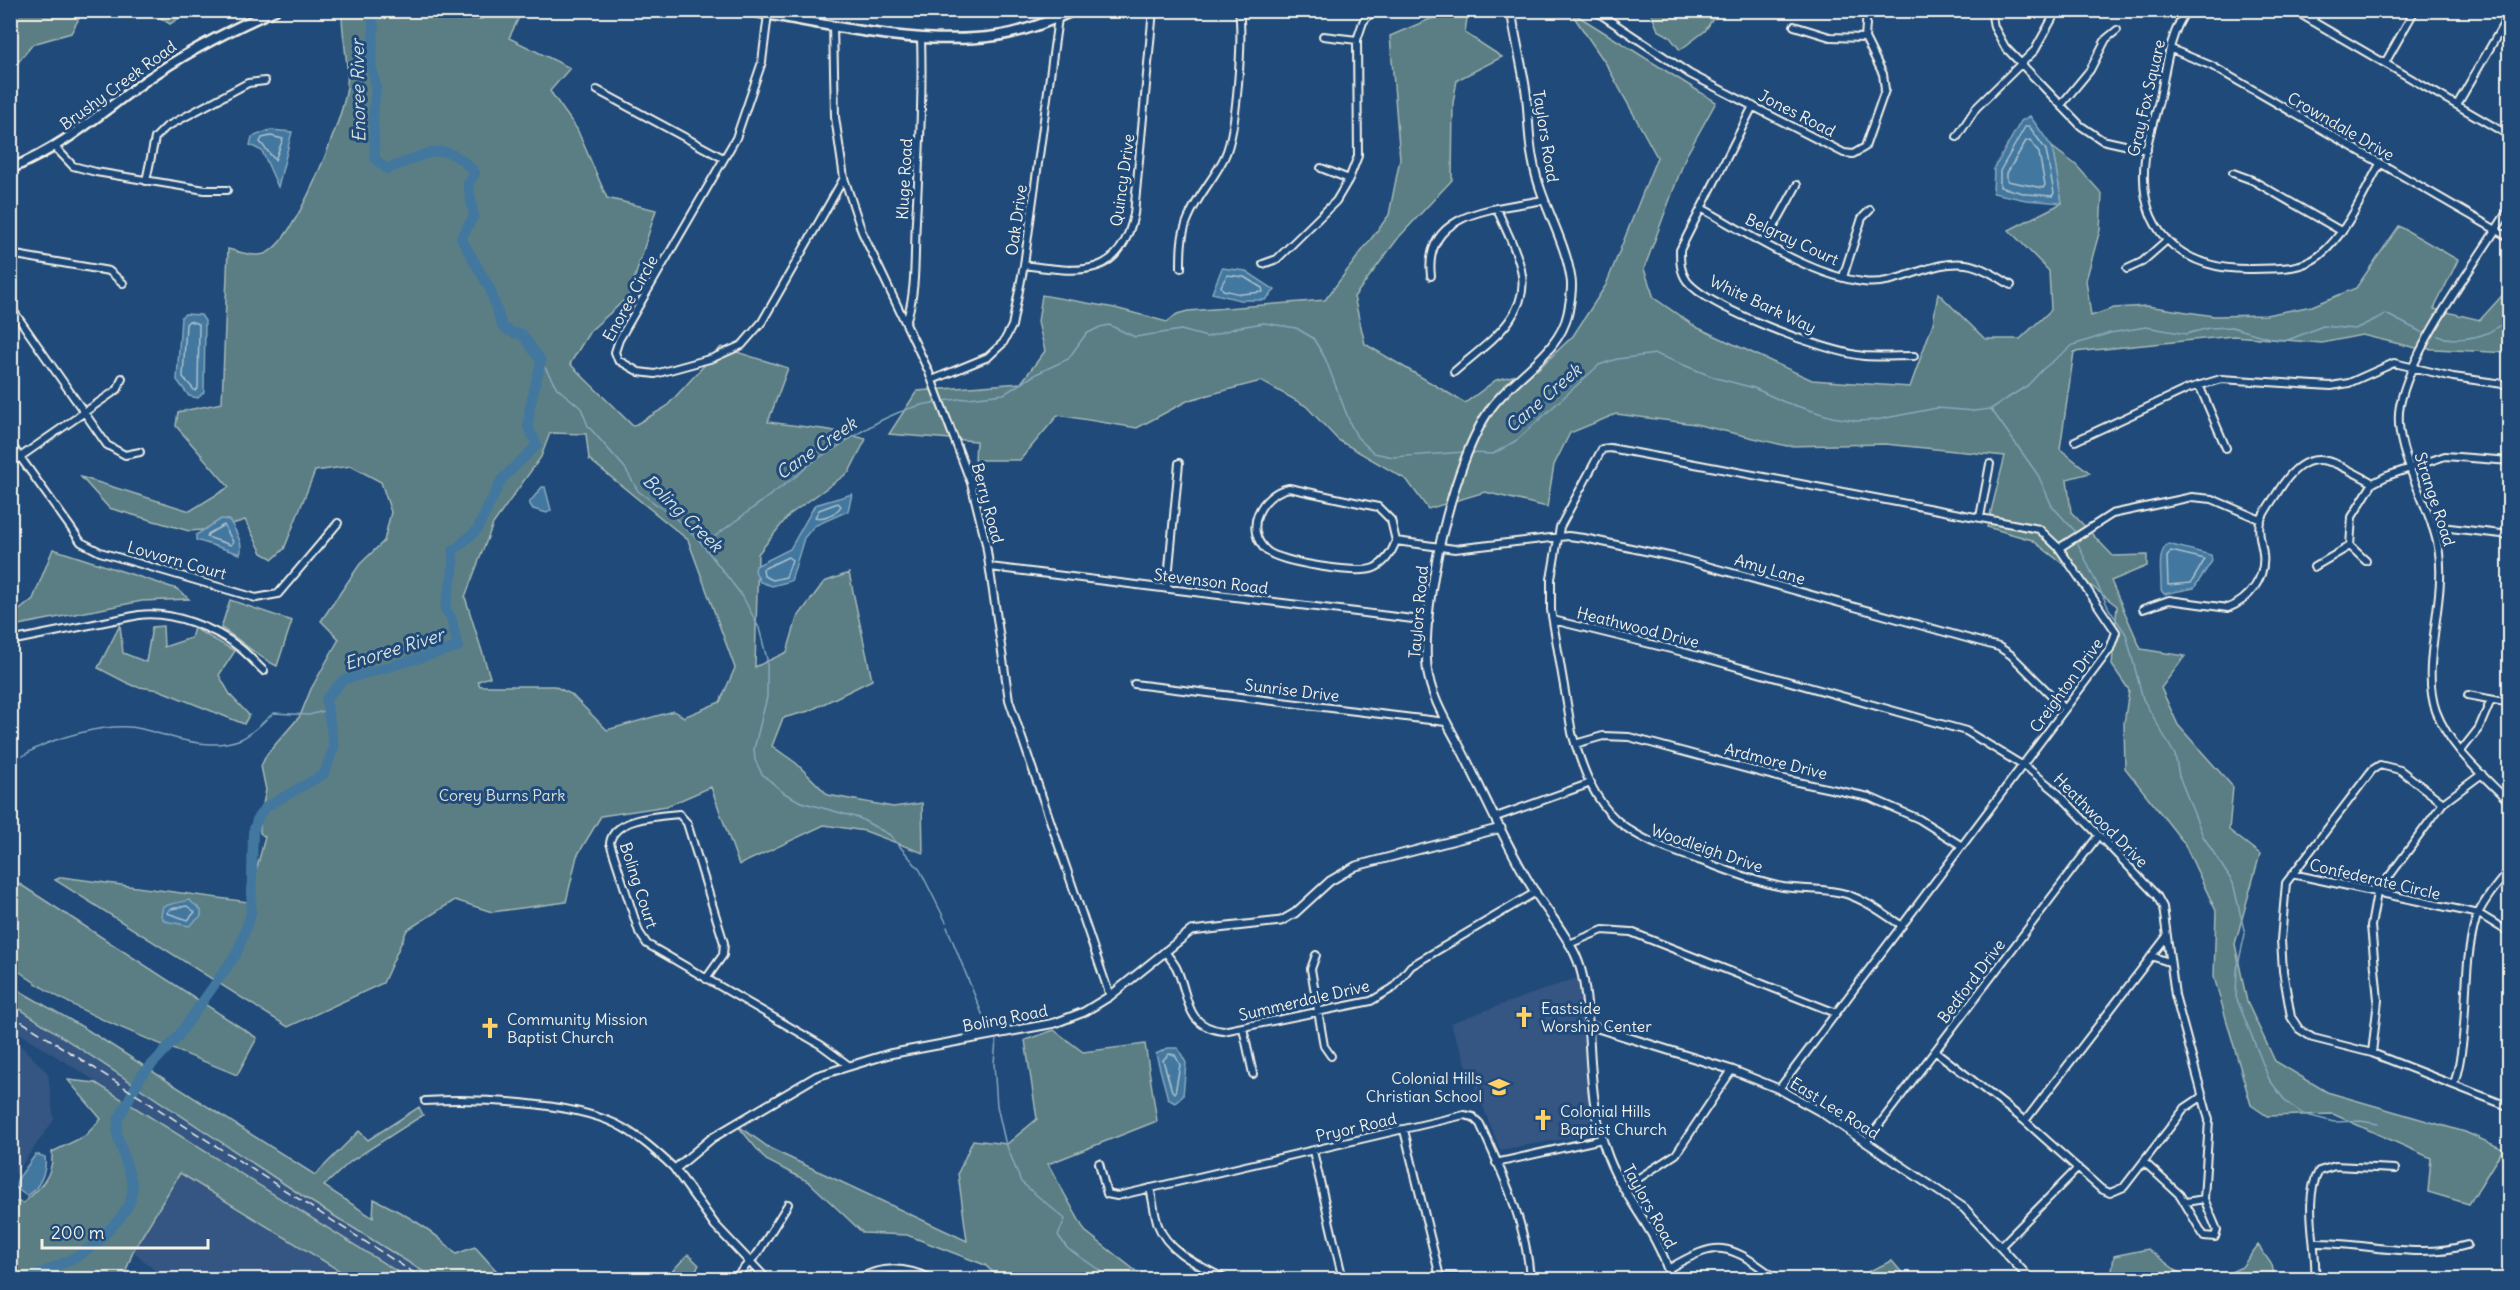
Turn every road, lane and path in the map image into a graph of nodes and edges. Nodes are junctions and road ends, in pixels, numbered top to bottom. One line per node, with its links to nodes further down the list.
1 (274, 10): 37 (main road, Brushy Creek Road)
2 (745, 10): 16 (main road)
3 (1075, 10): 17 (main road)
4 (1153, 10): 61 (street, Quincy Drive)
5 (1239, 10): 62 (street)
6 (1373, 10): 26 (street)
7 (1511, 10): 49 (street, Taylors Road)
8 (1594, 10): 34 (street, Jones Road)
9 (1867, 10): 25 (street)
10 (1991, 10): 29 (street)
11 (2057, 10): 29 (street)
12 (2187, 10): 27 (street, Gray Fox Square)
13 (2293, 10): 19 (street)
14 (2318, 10): 19 (street)
15 (2415, 10): 28 (street)
16 (768, 14): 20 (main road); 39 (street, Enoree Circle)
17 (1058, 18): 24 (main road); 61 (street, Oak Drive)
18 (2506, 20): 33 (street)
19 (2312, 21): 28 (street)
20 (833, 25): 24 (main road); 44 (street, Berry Road)
21 (1794, 26): 25 (street)
22 (2117, 30): 32 (street)
23 (1323, 36): 26 (street)
24 (921, 37): 69 (street, Kluge Road)
25 (1865, 38): 34 (street, Jones Road)
26 (1357, 40): 45 (street)
27 (2171, 49): 38 (street, Gray Fox Square); 40 (street, Crowndale Drive)
28 (2385, 63): 33 (street)
29 (2022, 65): 32 (street); 36 (street)
30 (265, 81): 46 (street)
31 (597, 90): 39 (street)
32 (2061, 105): 38 (street)
33 (2457, 105): 35 (street)
34 (1753, 106): 51 (street, White Bark Way)
35 (2510, 136)
36 (1957, 137)
37 (56, 148): 42 (main road, Brushy Creek Road); 46 (street)
38 (2147, 150): 57 (street, Gray Fox Square)
39 (723, 158): 44 (street, Enoree Circle)
40 (2380, 164): 54 (street, Crowndale Drive); 55 (street, Gray Fox Square)
41 (1321, 168): 45 (street)
42 (10, 169)
43 (2233, 173): 55 (street)
44 (844, 178): 69 (street, Berry Road)
45 (1349, 179): 60 (street)
46 (146, 181): 48 (street)
47 (1797, 185): 58 (street)
48 (227, 190)
49 (1543, 200): 52 (street); 97 (street, Taylors Road)
50 (2510, 207): 54 (street, Strange Road)
51 (1701, 208): 58 (street, Belgray Court); 70 (street, White Bark Way)
52 (1497, 209): 64 (street); 72 (street)
53 (1870, 210): 65 (street)
54 (2495, 230): 56 (street, Crowndale Drive); 71 (street, Strange Road)
55 (2341, 231): 57 (street, Gray Fox Square)
56 (2510, 238)
57 (2167, 240): 63 (street)
58 (1765, 243): 65 (street, Belgray Court)
59 (10, 254): 66 (street)
60 (1263, 264)
61 (1024, 265): 74 (street, Oak Drive)
62 (1181, 268)
63 (2127, 269)
64 (1431, 276)
65 (1843, 277): 67 (street, Belgray Court)
66 (123, 283)
67 (2011, 285)
68 (10, 306): 77 (street)
69 (906, 322): 74 (street, Berry Road)
70 (1914, 356)
71 (2412, 369): 75 (street); 76 (street); 87 (street, Strange Road)
72 (1454, 372)
73 (122, 378): 77 (street)
74 (932, 380): 100 (street, Berry Road)
75 (2199, 385): 78 (street); 80 (street)
76 (2510, 385)
77 (85, 413): 81 (street); 82 (street)
78 (2075, 441)
79 (10, 443): 82 (street, Lovvorn Court)
80 (2226, 448)
81 (140, 452)
82 (20, 458): 84 (street); 91 (street, Lovvorn Court)
83 (2510, 461): 87 (street)
84 (10, 464)
85 (1179, 464): 102 (street)
86 (1990, 464): 89 (street)
87 (2411, 467): 88 (street); 92 (street, Strange Road)
88 (2373, 483): 90 (street); 96 (street)
89 (1980, 517): 94 (street, Creighton Drive); 98 (street, Creighton Drive)
90 (2261, 520): 98 (street); 103 (street)
91 (338, 523)
92 (2432, 526): 93 (street); 115 (street, Strange Road)
93 (2510, 535)
94 (1556, 538): 97 (street, Amy Lane); 105 (street, Woodleigh Drive); 112 (street, Amy Lane)
95 (1396, 541): 95 (street); 97 (street, Amy Lane)
96 (2350, 546): 99 (street); 101 (street)
97 (1440, 548): 104 (street, Taylors Road)
98 (2059, 548): 112 (street, Creighton Drive)
99 (2366, 561)
100 (990, 567): 102 (street, Stevenson Road); 139 (street, Berry Road)
101 (2314, 567)
102 (1167, 589): 104 (street, Stevenson Road)
103 (2143, 609)
104 (1430, 621): 113 (street, Taylors Road)
105 (1553, 621): 114 (street, Woodleigh Drive); 116 (street, Heathwood Drive)
106 (10, 641): 107 (street)
107 (264, 671)
108 (1134, 684): 113 (street, Sunrise Drive)
109 (2468, 695): 110 (street)
110 (2491, 700): 111 (street); 115 (street)
111 (2510, 703)
112 (2065, 709): 116 (street, Creighton Drive)
113 (1446, 722): 121 (street, Taylors Road)
114 (1575, 744): 118 (street, Woodleigh Drive); 124 (street, Ardmore Drive)
115 (2461, 751): 117 (street, Strange Road)
116 (2022, 766): 123 (street, Heathwood Drive); 124 (street, Creighton Drive)
117 (2482, 774): 119 (street); 120 (street, Strange Road)
118 (1591, 783): 121 (street); 130 (street, Woodleigh Drive)
119 (2444, 802): 126 (street); 128 (street)
120 (2510, 803)
121 (1496, 817): 122 (street, Taylors Road)
122 (1501, 828): 127 (street, Taylors Road); 134 (street, Boling Road)
123 (2098, 836): 132 (street, Heathwood Drive); 144 (street, Bedford Drive)
124 (1962, 846): 130 (street, Creighton Drive)
125 (2510, 869): 129 (street)
126 (2292, 874): 128 (street, Confederate Circle); 145 (street, Confederate Circle)
127 (1536, 892): 133 (street, Taylors Road); 140 (street, Summerdale Drive)
128 (2377, 893): 129 (street, Confederate Circle); 145 (street)
129 (2479, 914): 131 (street, Confederate Circle); 150 (street)
130 (1902, 926): 141 (street, Creighton Drive)
131 (2510, 933)
132 (2167, 936): 136 (street); 137 (street, Heathwood Drive)
133 (1569, 944): 141 (street); 142 (street, Taylors Road)
134 (1165, 951): 139 (street, Boling Road); 143 (street, Summerdale Drive)
135 (1316, 955): 140 (street)
136 (2151, 956): 137 (street); 155 (street)
137 (2169, 962): 152 (street, Heathwood Drive)
138 (706, 979): 138 (street, Boling Court); 147 (street, Boling Court)
139 (1110, 996): 147 (street, Boling Road)
140 (1318, 1012): 143 (street, Summerdale Drive); 146 (street)
141 (1836, 1013): 151 (street, Creighton Drive)
142 (1588, 1025): 148 (street, East Lee Road); 157 (street, Taylors Road)
143 (1243, 1028): 149 (street)
144 (1935, 1051): 155 (street); 158 (street, Bedford Drive)
145 (2372, 1053): 150 (street, Confederate Circle)
146 (1331, 1056)
147 (848, 1065): 164 (street, Boling Road)
148 (1732, 1070): 151 (street, East Lee Road); 167 (street)
149 (1253, 1074)
150 (2454, 1084): 154 (street, Confederate Circle)
151 (1779, 1089): 158 (street, East Lee Road)
152 (2203, 1096): 160 (street); 170 (street, Heathwood Drive)
153 (425, 1101): 164 (street)
154 (2510, 1107)
155 (2025, 1121): 163 (street)
156 (1404, 1130): 159 (street, Pryor Road); 162 (street, Pryor Road); 178 (street)
157 (1602, 1139): 162 (street); 167 (street, Taylors Road)
158 (1866, 1142): 175 (street, East Lee Road)
159 (1313, 1151): 168 (street, Pryor Road); 184 (street)
160 (2144, 1162): 163 (street); 171 (street)
161 (1099, 1163): 168 (street, Pryor Road)
162 (1496, 1163): 187 (street, Pryor Road)
163 (2078, 1168): 175 (street)
164 (675, 1169): 176 (street)
165 (2395, 1169): 173 (street)
166 (2510, 1185): 169 (street)
167 (1625, 1186): 177 (street, Taylors Road)
168 (1150, 1188): 183 (street)
169 (2510, 1197)
170 (2204, 1199): 171 (street); 171 (street)
171 (2186, 1202)
172 (788, 1204): 176 (street)
173 (2314, 1243): 174 (street); 191 (street)
174 (2467, 1245)
175 (2001, 1246): 190 (street, East Lee Road)
176 (749, 1263): 179 (street); 180 (street)
177 (1668, 1269): 188 (street, Taylors Road); 189 (street)
178 (1440, 1277): 185 (street); 186 (street)
179 (733, 1280)
180 (767, 1280)
181 (857, 1280): 182 (street)
182 (933, 1280)
183 (1227, 1280)
184 (1343, 1280)
185 (1428, 1280)
186 (1506, 1280)
187 (1530, 1280)
188 (1671, 1280)
189 (1779, 1280)
190 (2031, 1280)
191 (2315, 1280)

